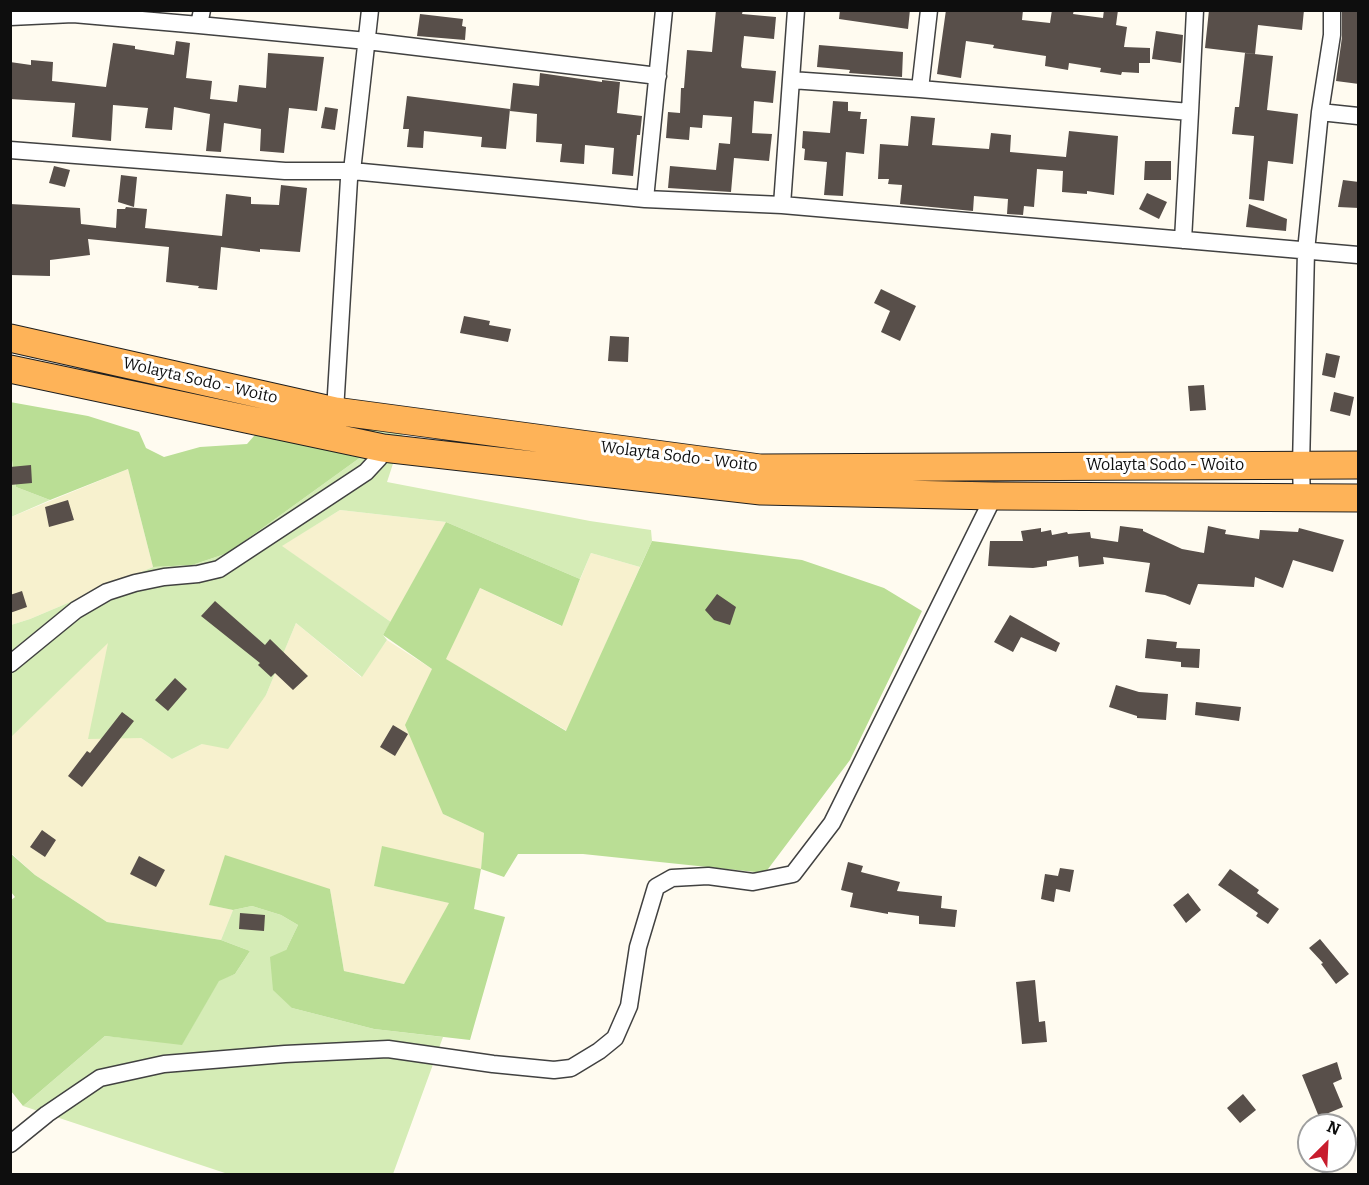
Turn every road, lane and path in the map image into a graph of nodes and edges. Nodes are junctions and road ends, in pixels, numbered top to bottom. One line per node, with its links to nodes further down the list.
1 (370, 10): 10 (street)
2 (664, 10): 11 (street)
3 (796, 10): 12 (street)
4 (930, 10): 13 (street)
5 (1195, 10): 14 (street)
6 (1332, 10): 15 (street)
7 (74, 12): 8 (street); 9 (street)
8 (10, 17)
9 (200, 18): 10 (street)
10 (367, 41): 11 (street); 18 (street)
11 (658, 76): 19 (street)
12 (791, 80): 13 (street); 20 (street)
13 (921, 89): 14 (street)
14 (1190, 112): 21 (street)
15 (1320, 112): 16 (street); 22 (street)
16 (1359, 117)
17 (10, 150): 18 (street)
18 (352, 171): 19 (street); 26 (street)
19 (645, 199): 20 (street)
20 (782, 206): 21 (street)
21 (1183, 240): 22 (street)
22 (1306, 250): 23 (street); 29 (street)
23 (1359, 255)
24 (10, 338): 26 (highway, Wolayta Sodo - Woito)
25 (10, 369): 27 (highway, Wolayta Sodo - Woito)
26 (335, 411): 29 (highway, Wolayta Sodo - Woito)
27 (383, 448): 30 (highway, Wolayta Sodo - Woito); 33 (street)
28 (1359, 465): 29 (highway, Wolayta Sodo - Woito)
29 (1301, 466): 32 (street)
30 (994, 496): 32 (highway, Wolayta Sodo - Woito); 34 (street)
31 (1359, 498): 32 (highway, Wolayta Sodo - Woito)
32 (1302, 499)
33 (10, 664)
34 (10, 1144)

